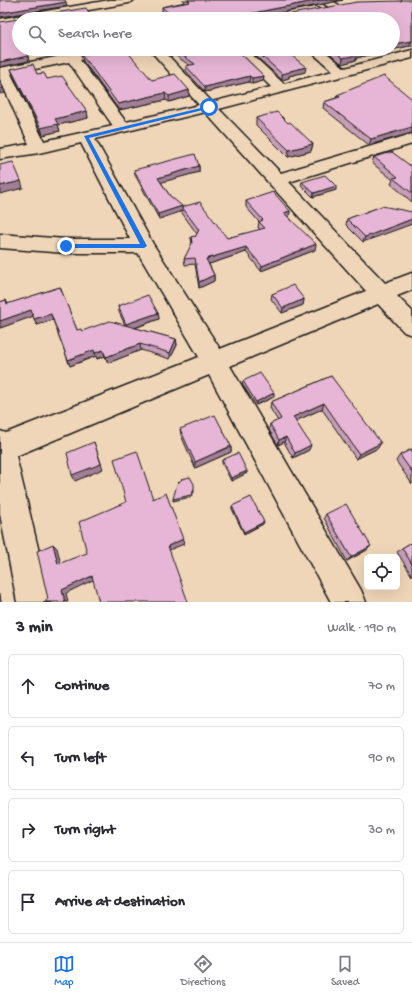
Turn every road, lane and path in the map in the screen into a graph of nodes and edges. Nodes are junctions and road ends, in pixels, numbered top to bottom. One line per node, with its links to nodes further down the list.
1 (128, 0): 3 (street)
2 (324, 0): 5 (street)
3 (111, 2): 6 (street); 7 (street)
4 (349, 4): 5 (street)
5 (333, 7): 8 (street); 9 (street)
6 (56, 12)
7 (120, 12)
8 (314, 12)
9 (342, 12)
10 (12, 20): 11 (street)
11 (0, 22)
12 (400, 46): 13 (street)
13 (412, 53): 20 (street)
14 (77, 56): 18 (street)
15 (162, 56): 22 (street)
16 (246, 56): 21 (street)
17 (322, 56): 20 (street)
18 (72, 57): 19 (street); 23 (street)
19 (2, 71): 26 (street)
20 (343, 73): 21 (street)
21 (280, 88): 22 (street)
22 (209, 107): 23 (street); 28 (street)
23 (122, 128): 24 (street)
24 (86, 137): 26 (street); 30 (street)
25 (412, 140): 28 (street)
26 (39, 148): 27 (street)
27 (0, 154)
28 (277, 180): 32 (street)
29 (0, 241): 30 (street)
30 (144, 246): 34 (street)
31 (412, 281): 32 (street)
32 (382, 293): 33 (street); 34 (street)
33 (412, 326)
34 (215, 362): 35 (street); 37 (street)
35 (0, 447): 36 (street)
36 (34, 602)
37 (349, 602)

